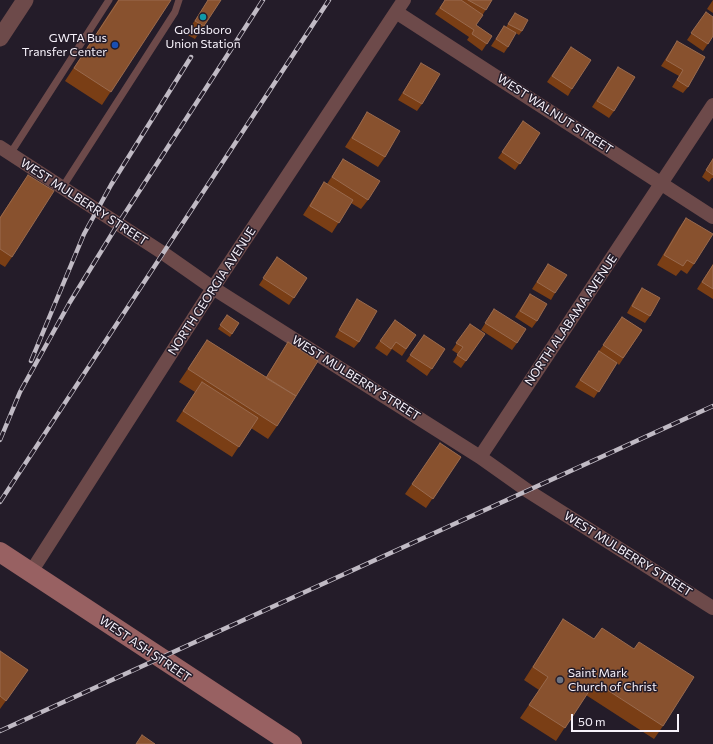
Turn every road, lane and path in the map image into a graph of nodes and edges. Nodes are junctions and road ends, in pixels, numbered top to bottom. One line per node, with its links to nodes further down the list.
1 (25, 0): 6 (street)
2 (109, 0): 8 (lane)
3 (179, 0): 10 (lane)
4 (404, 0): 5 (street, NORTH GEORGIA AVENUE)
5 (396, 12): 9 (street, WEST WALNUT STREET); 12 (street, NORTH GEORGIA AVENUE)
6 (0, 38)
7 (713, 105): 9 (street, NORTH ALABAMA AVENUE)
8 (5, 150): 10 (street, WEST MULBERRY STREET)
9 (662, 184): 11 (street, WEST WALNUT STREET); 13 (street, NORTH ALABAMA AVENUE)
10 (62, 188): 12 (street, WEST MULBERRY STREET)
11 (713, 218)
12 (213, 288): 13 (street, WEST MULBERRY STREET); 15 (street, NORTH GEORGIA AVENUE)
13 (480, 457): 16 (street, WEST MULBERRY STREET)
14 (0, 552): 15 (main road, WEST ASH STREET)
15 (31, 572): 17 (main road, WEST ASH STREET)
16 (713, 608)
17 (292, 744)

